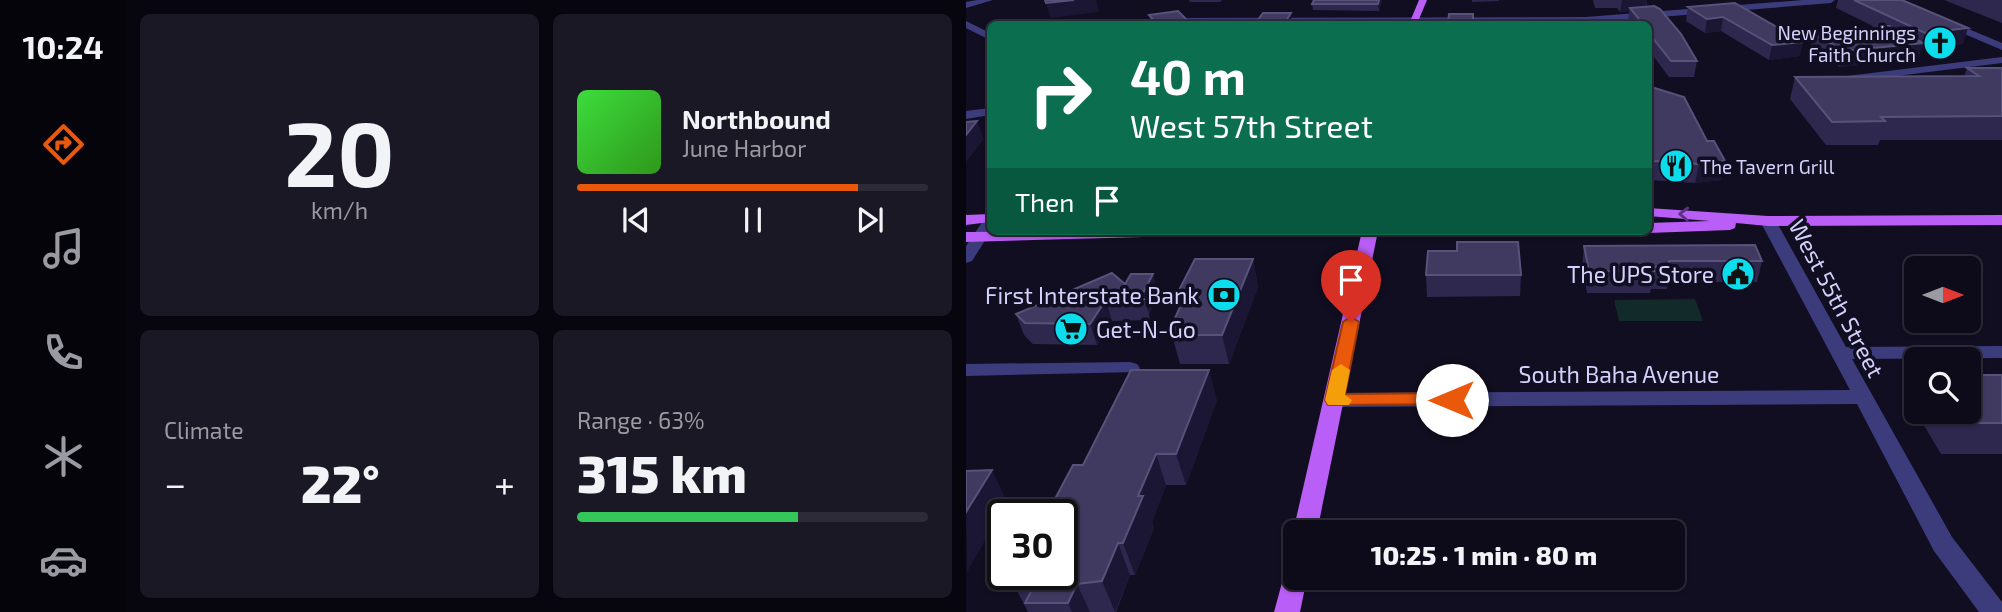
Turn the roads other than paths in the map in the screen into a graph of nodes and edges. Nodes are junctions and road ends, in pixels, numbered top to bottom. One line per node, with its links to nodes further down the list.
1 (989, 0): 5 (street)
2 (1423, 0): 8 (main road)
3 (1831, 0): 9 (street)
4 (1409, 4): 7 (main road)
5 (966, 5)
6 (1933, 17): 12 (street)
7 (1412, 21)
8 (1414, 21)
9 (1514, 21)
10 (966, 24): 11 (street)
11 (987, 35)
12 (2002, 47)
13 (2002, 60): 14 (street)
14 (1832, 80)
15 (987, 112): 16 (street)
16 (966, 115)
17 (1652, 212): 20 (main road, one-way to 17)
18 (966, 220): 19 (main road)
19 (987, 220)
20 (1768, 220): 21 (main road); 23 (main road); 29 (street, West 55th Street)
21 (2002, 220)
22 (987, 223): 26 (street)
23 (1652, 228)
24 (1042, 235): 26 (main road)
25 (1369, 235): 33 (main road)
26 (973, 237): 27 (street)
27 (966, 258)
28 (2002, 352): 29 (street)
29 (1839, 353): 32 (street, West 55th Street)
30 (1130, 368): 31 (street)
31 (966, 370)
32 (1862, 397): 33 (street, South Baha Avenue); 37 (street, West 55th Street)
33 (1334, 400): 34 (main road)
34 (1308, 520)
35 (1292, 590): 36 (main road)
36 (1287, 612)
37 (1994, 612)

